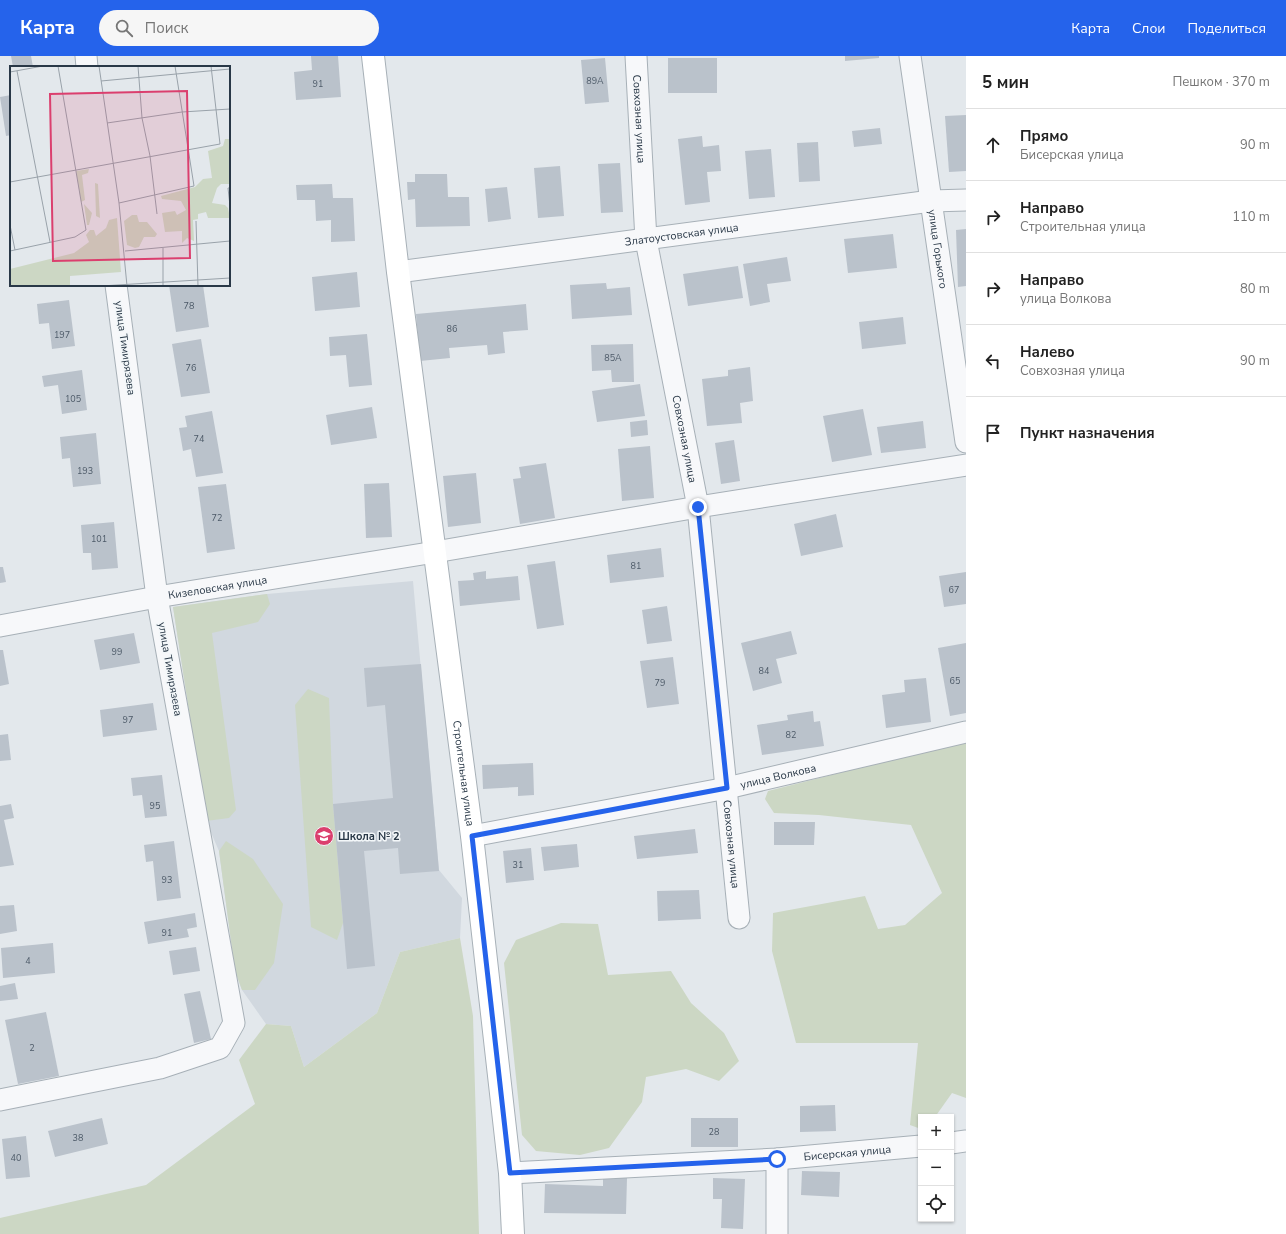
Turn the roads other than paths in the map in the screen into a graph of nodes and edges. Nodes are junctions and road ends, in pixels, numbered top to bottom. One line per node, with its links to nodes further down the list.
1 (86, 56): 5 (street)
2 (373, 56): 9 (street, Строительная улица)
3 (636, 56): 8 (street, Совхозная улица)
4 (910, 56): 7 (street, улица Горького)
5 (87, 66)
6 (966, 200): 7 (street, Златоустовская улица)
7 (932, 201): 8 (street, Златоустовская улица); 11 (street, улица Горького)
8 (646, 240): 9 (street, Златоустовская улица); 13 (street, Совхозная улица)
9 (398, 272): 14 (street, Строительная улица)
10 (116, 286): 15 (street, улица Тимирязева)
11 (966, 442)
12 (966, 465): 13 (street, Кизеловская улица)
13 (698, 507): 14 (street, Кизеловская улица); 18 (street, Совхозная улица)
14 (435, 552): 15 (street, Кизеловская улица); 19 (street, Строительная улица)
15 (158, 597): 16 (street, Кизеловская улица); 21 (street, улица Тимирязева)
16 (0, 626)
17 (966, 732): 18 (street, улица Волкова)
18 (727, 788): 19 (street, улица Волкова); 20 (street, Совхозная улица)
19 (472, 836): 26 (street, Строительная улица)
20 (740, 918)
21 (0, 1100)
22 (966, 1141): 23 (street)
23 (954, 1143)
24 (918, 1146): 25 (street, Бисерская улица)
25 (777, 1159): 26 (street, Бисерская улица); 28 (street)
26 (510, 1173): 27 (street, Строительная улица)
27 (513, 1234)
28 (777, 1234)

